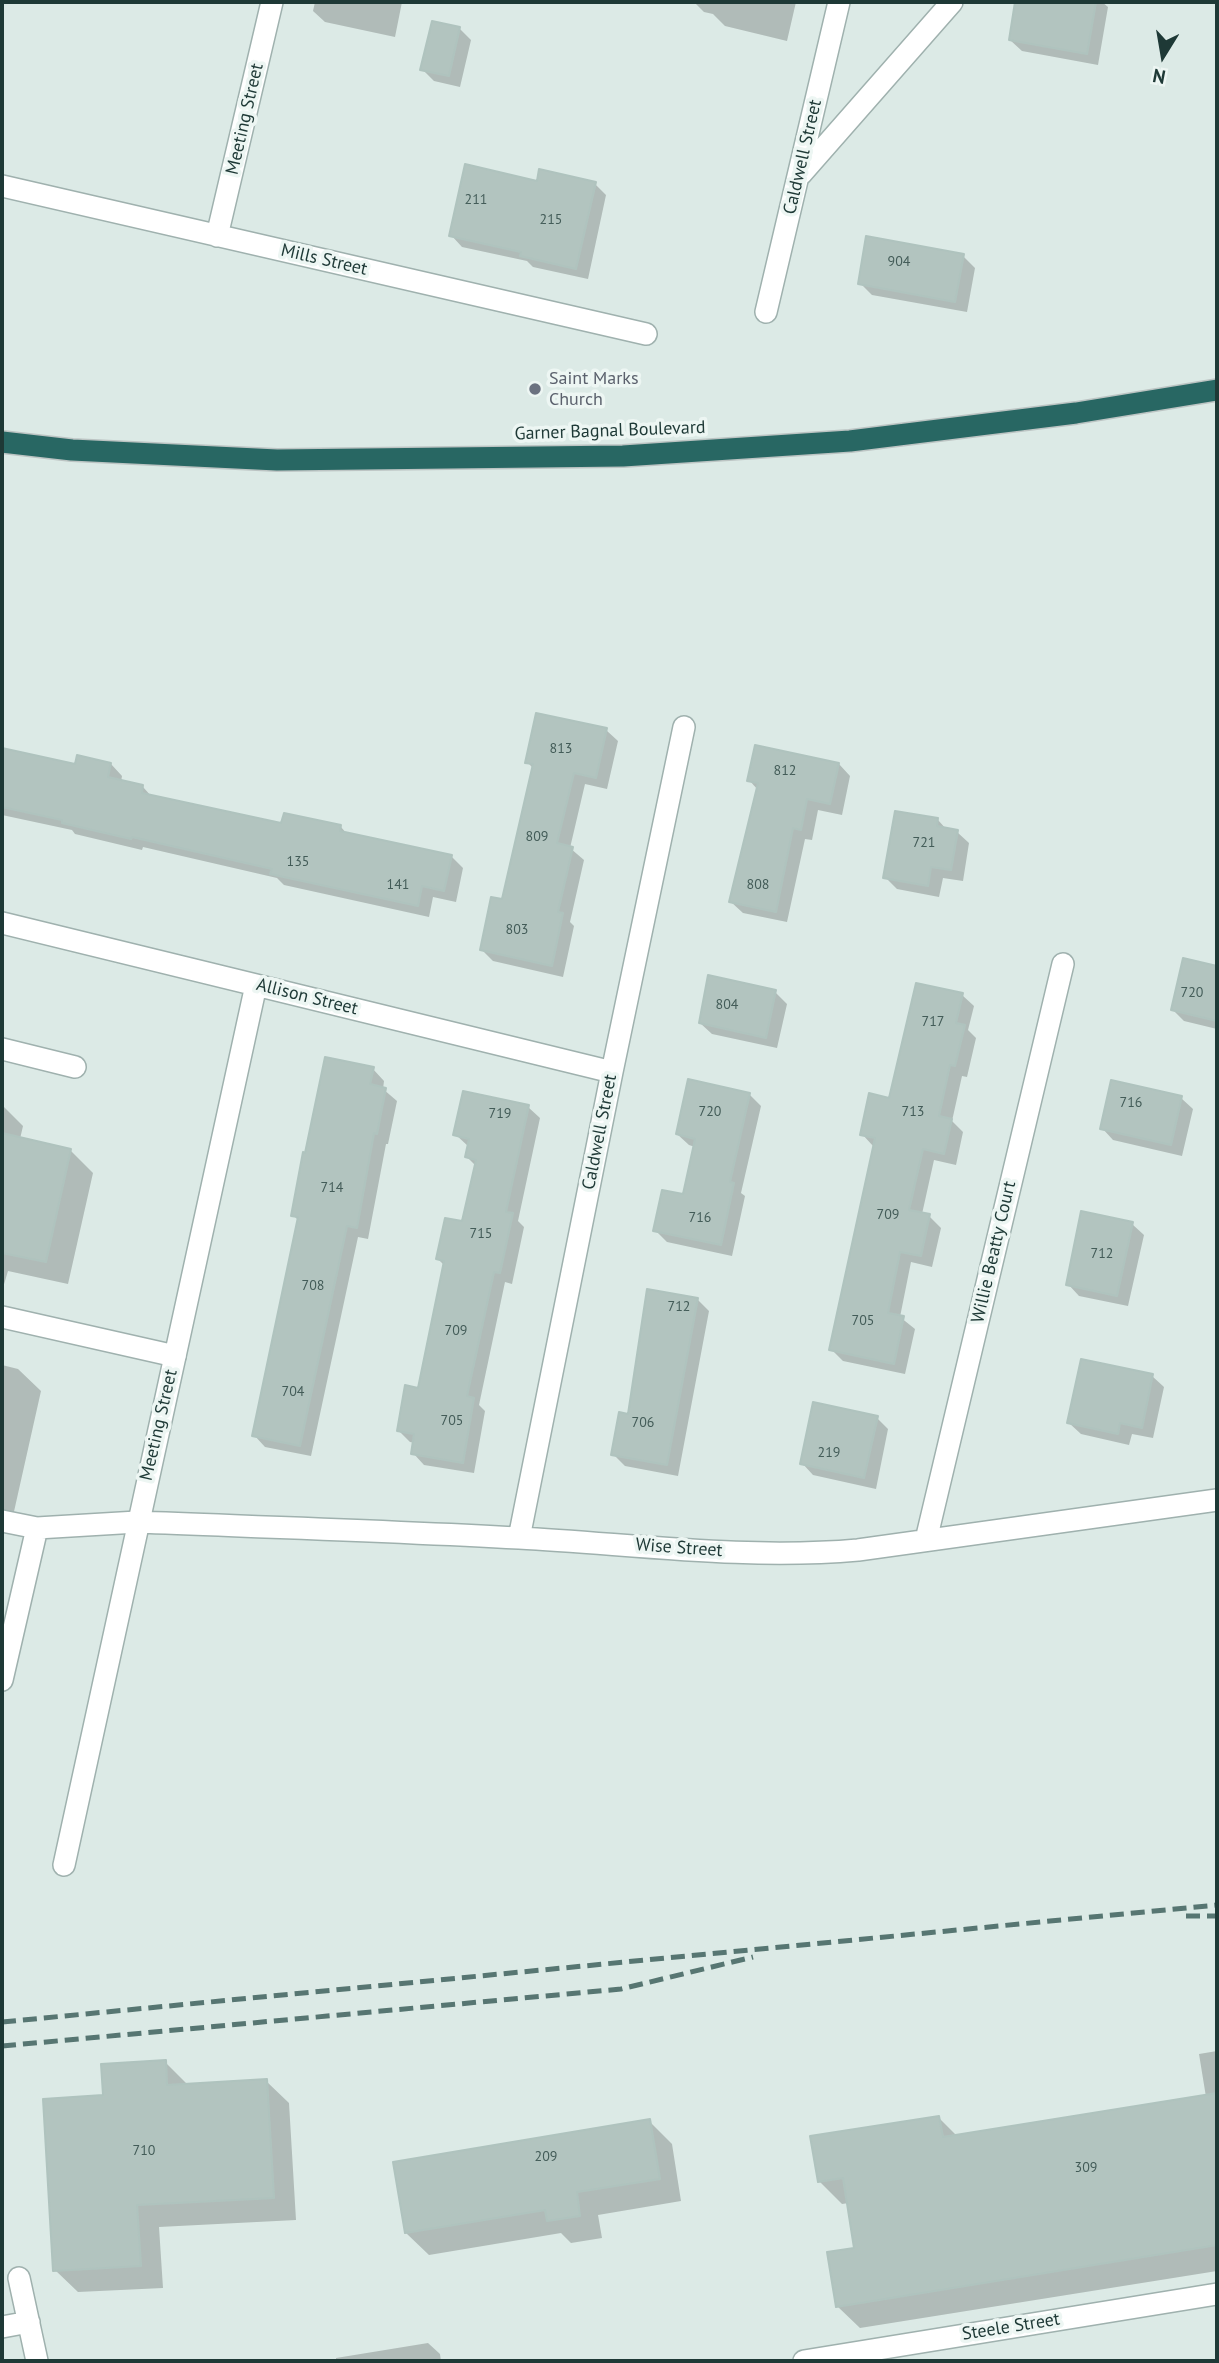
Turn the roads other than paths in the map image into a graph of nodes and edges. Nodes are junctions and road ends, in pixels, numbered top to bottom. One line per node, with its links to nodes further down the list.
1 (272, 2): 6 (street, Meeting Street)
2 (839, 2): 4 (street, Caldwell Street)
3 (952, 2): 4 (street)
4 (798, 177): 7 (street, Caldwell Street)
5 (2, 186): 6 (street, Mills Street)
6 (217, 236): 8 (street, Mills Street)
7 (766, 313)
8 (646, 334)
9 (1217, 390): 10 (highway, Garner Bagnal Boulevard)
10 (2, 442)
11 (684, 727): 17 (street, Caldwell Street)
12 (2, 923): 14 (street, Allison Street)
13 (1063, 964): 25 (street, Willie Beatty Court)
14 (256, 985): 17 (street, Allison Street); 19 (street, Meeting Street)
15 (2, 1049): 16 (street)
16 (75, 1067)
17 (612, 1072): 24 (street, Caldwell Street)
18 (2, 1317): 19 (street)
19 (175, 1356): 22 (street, Meeting Street)
20 (1217, 1500): 25 (street, Wise Street)
21 (2, 1521): 23 (street, Wise Street)
22 (137, 1522): 23 (street, Wise Street); 24 (street, Wise Street); 27 (street, Meeting Street)
23 (37, 1528): 26 (street)
24 (519, 1538): 25 (street, Wise Street)
25 (926, 1540)
26 (2, 1681)
27 (64, 1865)
28 (19, 2278): 30 (street)
29 (1217, 2294): 33 (street, Steele Street)
30 (29, 2322): 31 (street); 32 (street)
31 (2, 2327)
32 (37, 2361)
33 (804, 2361)

